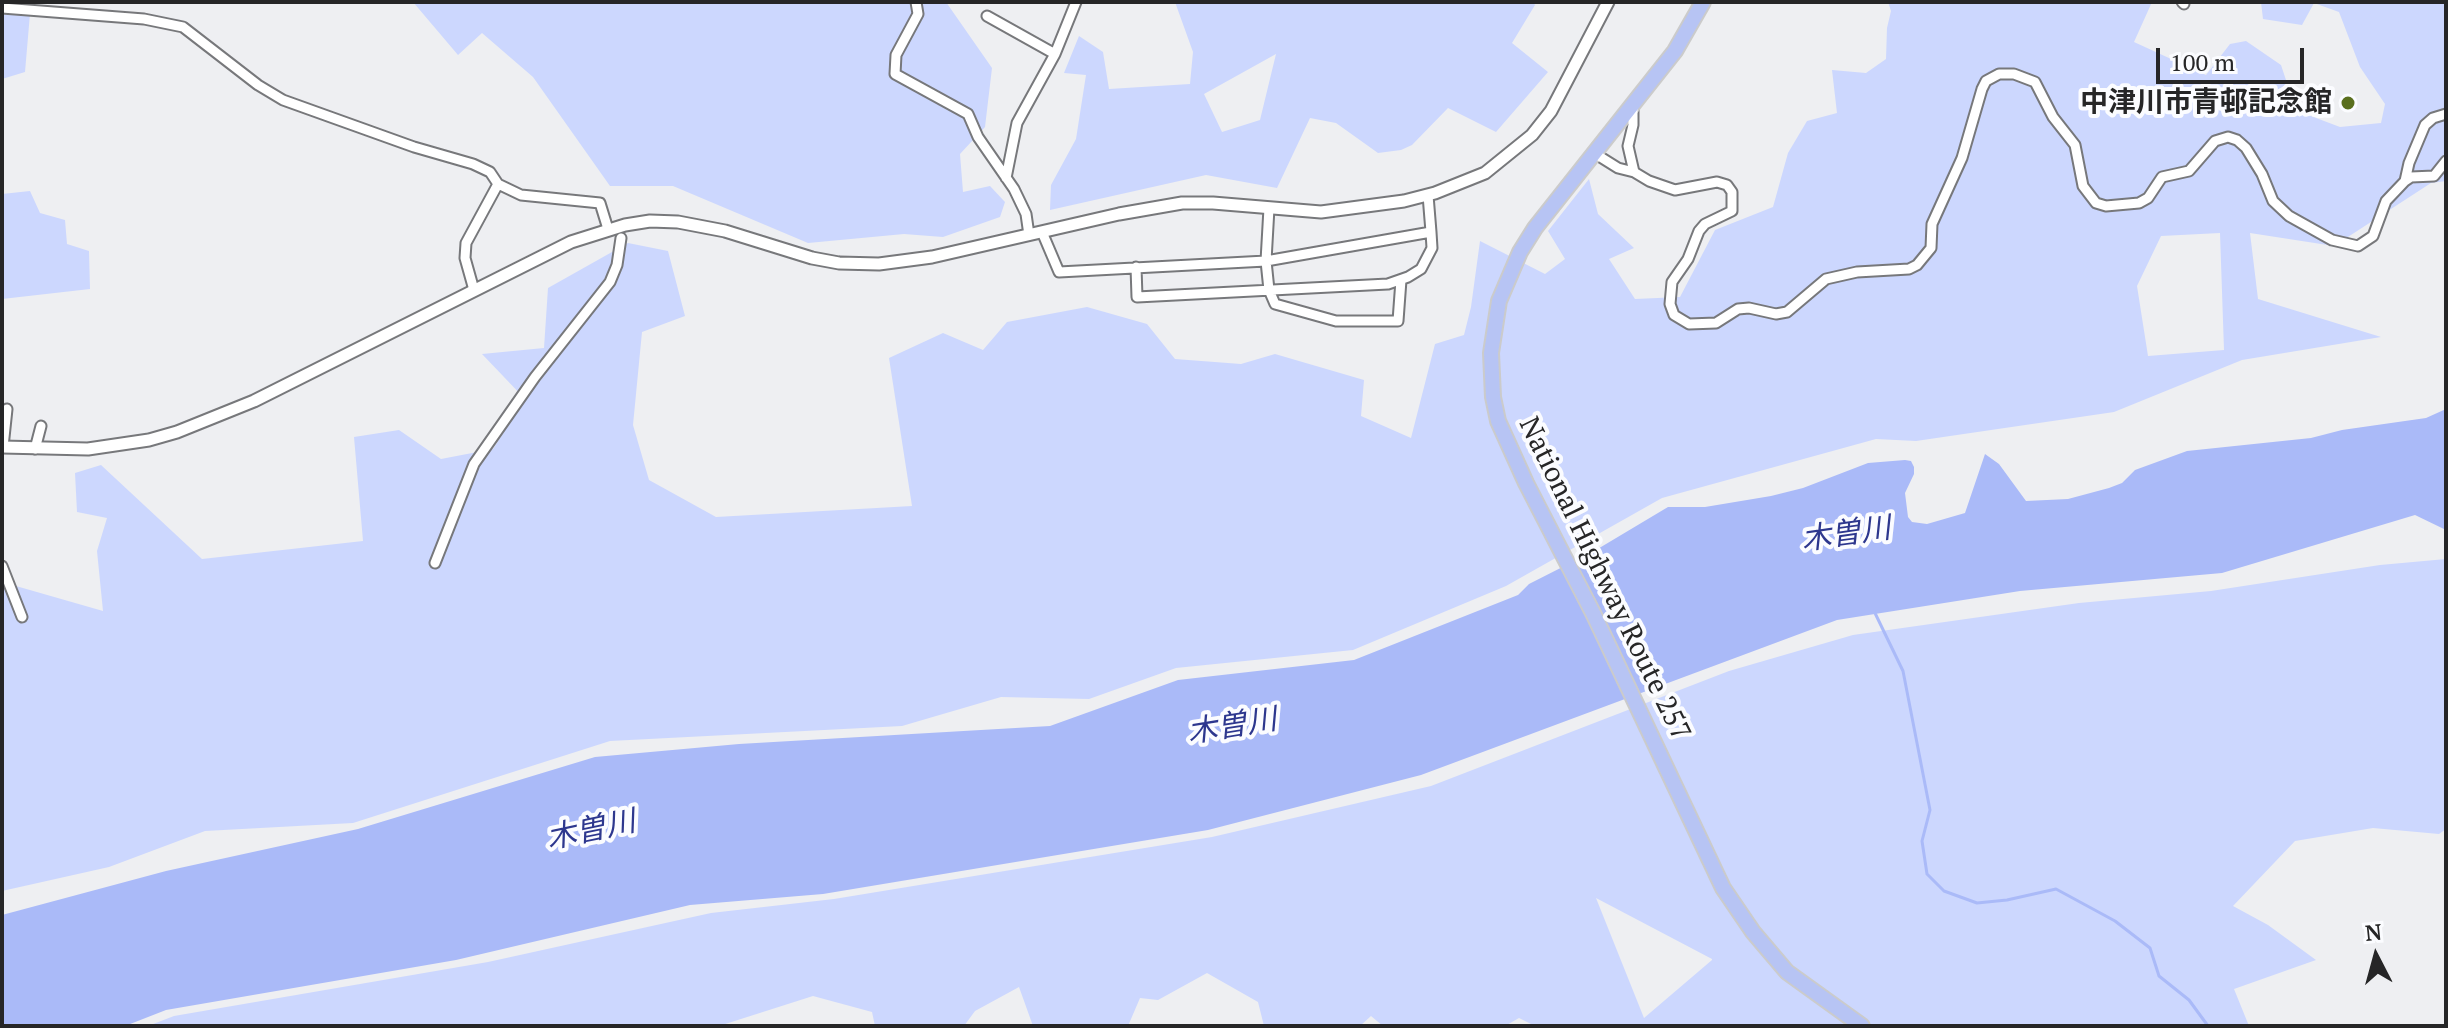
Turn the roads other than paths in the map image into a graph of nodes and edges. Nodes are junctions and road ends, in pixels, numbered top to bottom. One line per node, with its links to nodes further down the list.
1 (916, 2): 13 (street)
2 (1076, 2): 7 (street)
3 (1608, 2): 16 (street)
4 (1703, 2): 8 (highway, National Highway Route 257)
5 (2, 8): 15 (street)
6 (987, 16): 7 (street)
7 (1055, 54): 13 (street)
8 (1633, 104): 10 (highway, National Highway Route 257); 12 (street)
9 (2446, 114): 14 (street)
10 (1594, 153): 12 (street); 35 (highway, National Highway Route 257)
11 (2446, 161): 14 (street)
12 (1634, 172): 14 (street)
13 (1006, 178): 21 (street)
14 (2405, 181)
15 (498, 184): 18 (street); 26 (street)
16 (1428, 195): 17 (street); 20 (street)
17 (1269, 208): 19 (street); 23 (street)
18 (608, 229): 21 (street); 26 (street)
19 (1042, 232): 21 (street); 24 (street)
20 (1431, 232): 23 (street); 25 (street)
21 (1029, 235)
22 (621, 238): 32 (street)
23 (1266, 261): 24 (street); 27 (street)
24 (1136, 267): 27 (street)
25 (1401, 280): 27 (street); 27 (street)
26 (474, 290): 31 (street)
27 (1269, 290)
28 (7, 409): 30 (street)
29 (41, 426): 31 (street)
30 (3, 447): 31 (street)
31 (35, 449)
32 (435, 563)
33 (2, 566): 34 (street)
34 (22, 617)
35 (1862, 1026)

